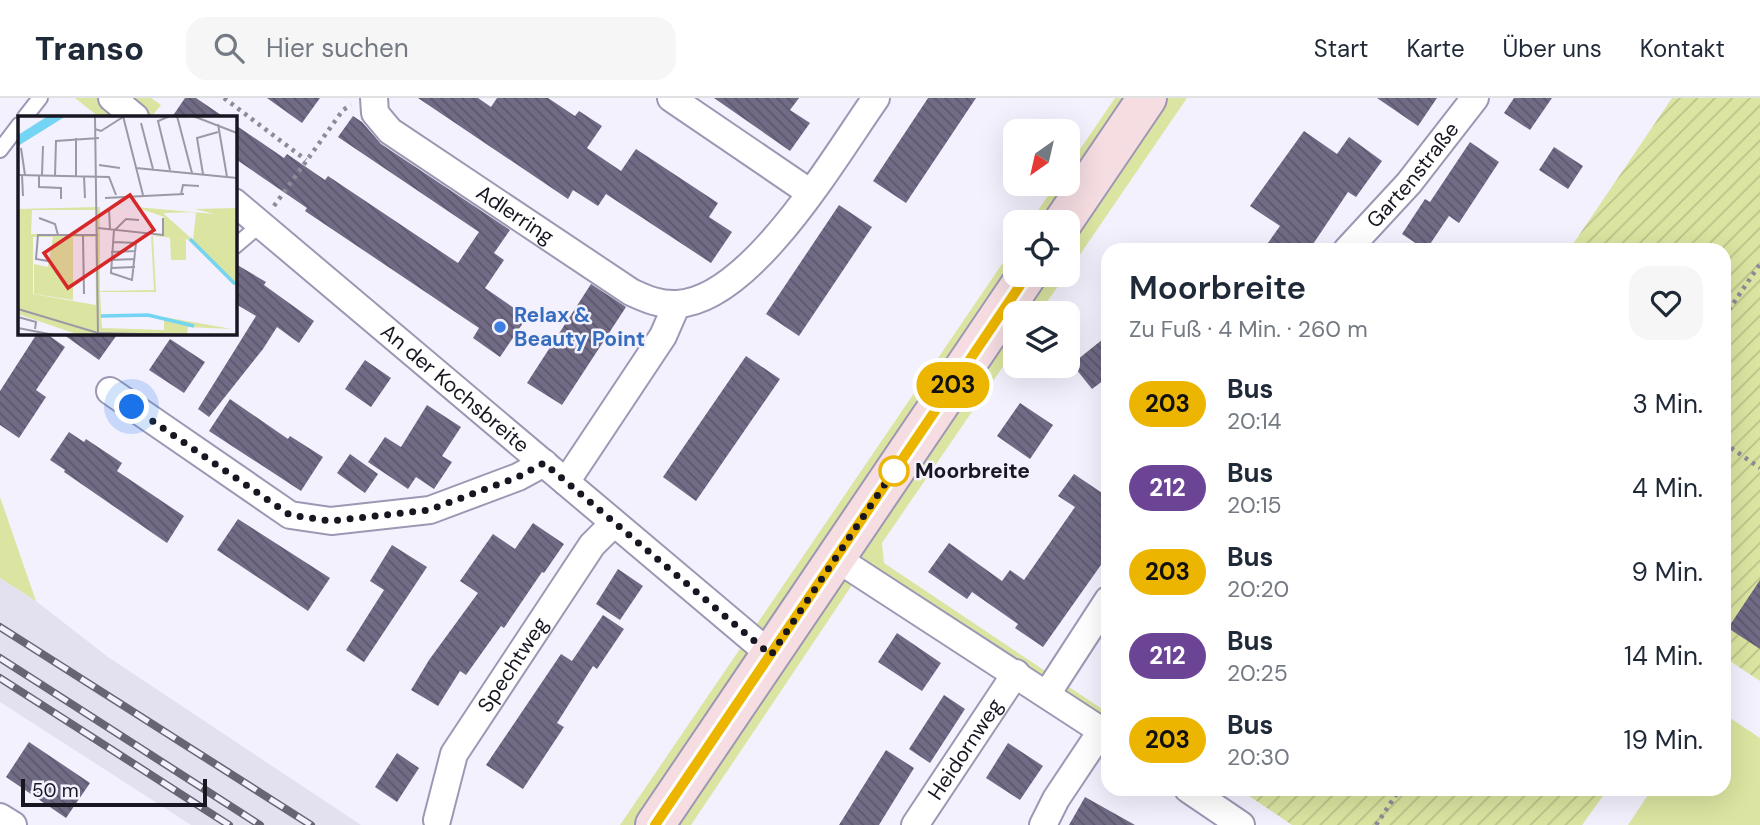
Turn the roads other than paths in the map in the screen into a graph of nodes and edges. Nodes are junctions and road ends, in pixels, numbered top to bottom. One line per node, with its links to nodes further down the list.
1 (40, 98): 8 (lane)
2 (112, 98): 9 (street)
3 (671, 98): 12 (street)
4 (876, 98): 12 (street, Adlerring)
5 (1147, 98): 14 (main road)
6 (1475, 98): 16 (street, Gartenstraße)
7 (364, 101): 19 (street, Adlerring)
8 (26, 116)
9 (134, 116)
10 (18, 126): 11 (lane)
11 (0, 150)
12 (809, 192): 19 (street, Adlerring)
13 (236, 204): 15 (street, An der Kochsbreite)
14 (1071, 210)
15 (261, 224): 17 (lane); 21 (street, An der Kochsbreite)
16 (1353, 243)
17 (236, 245)
18 (1019, 287): 24 (main road)
19 (677, 304): 22 (street)
20 (110, 391): 21 (street)
21 (544, 463): 22 (street, An der Kochsbreite)
22 (566, 482): 23 (street, An der Kochsbreite)
23 (614, 523): 26 (street, An der Kochsbreite); 33 (street, Spechtweg)
24 (835, 558): 26 (main road); 27 (street)
25 (1101, 611): 28 (street)
26 (771, 655): 35 (main road)
27 (1016, 673): 28 (street); 36 (street, Heidornweg)
28 (1047, 694): 29 (street)
29 (1101, 730)
30 (1101, 738): 37 (street)
31 (1198, 796): 38 (street)
32 (0, 817): 34 (street)
33 (437, 820)
34 (13, 825)
35 (655, 825)
36 (915, 825)
37 (1043, 825)
38 (1241, 825)

